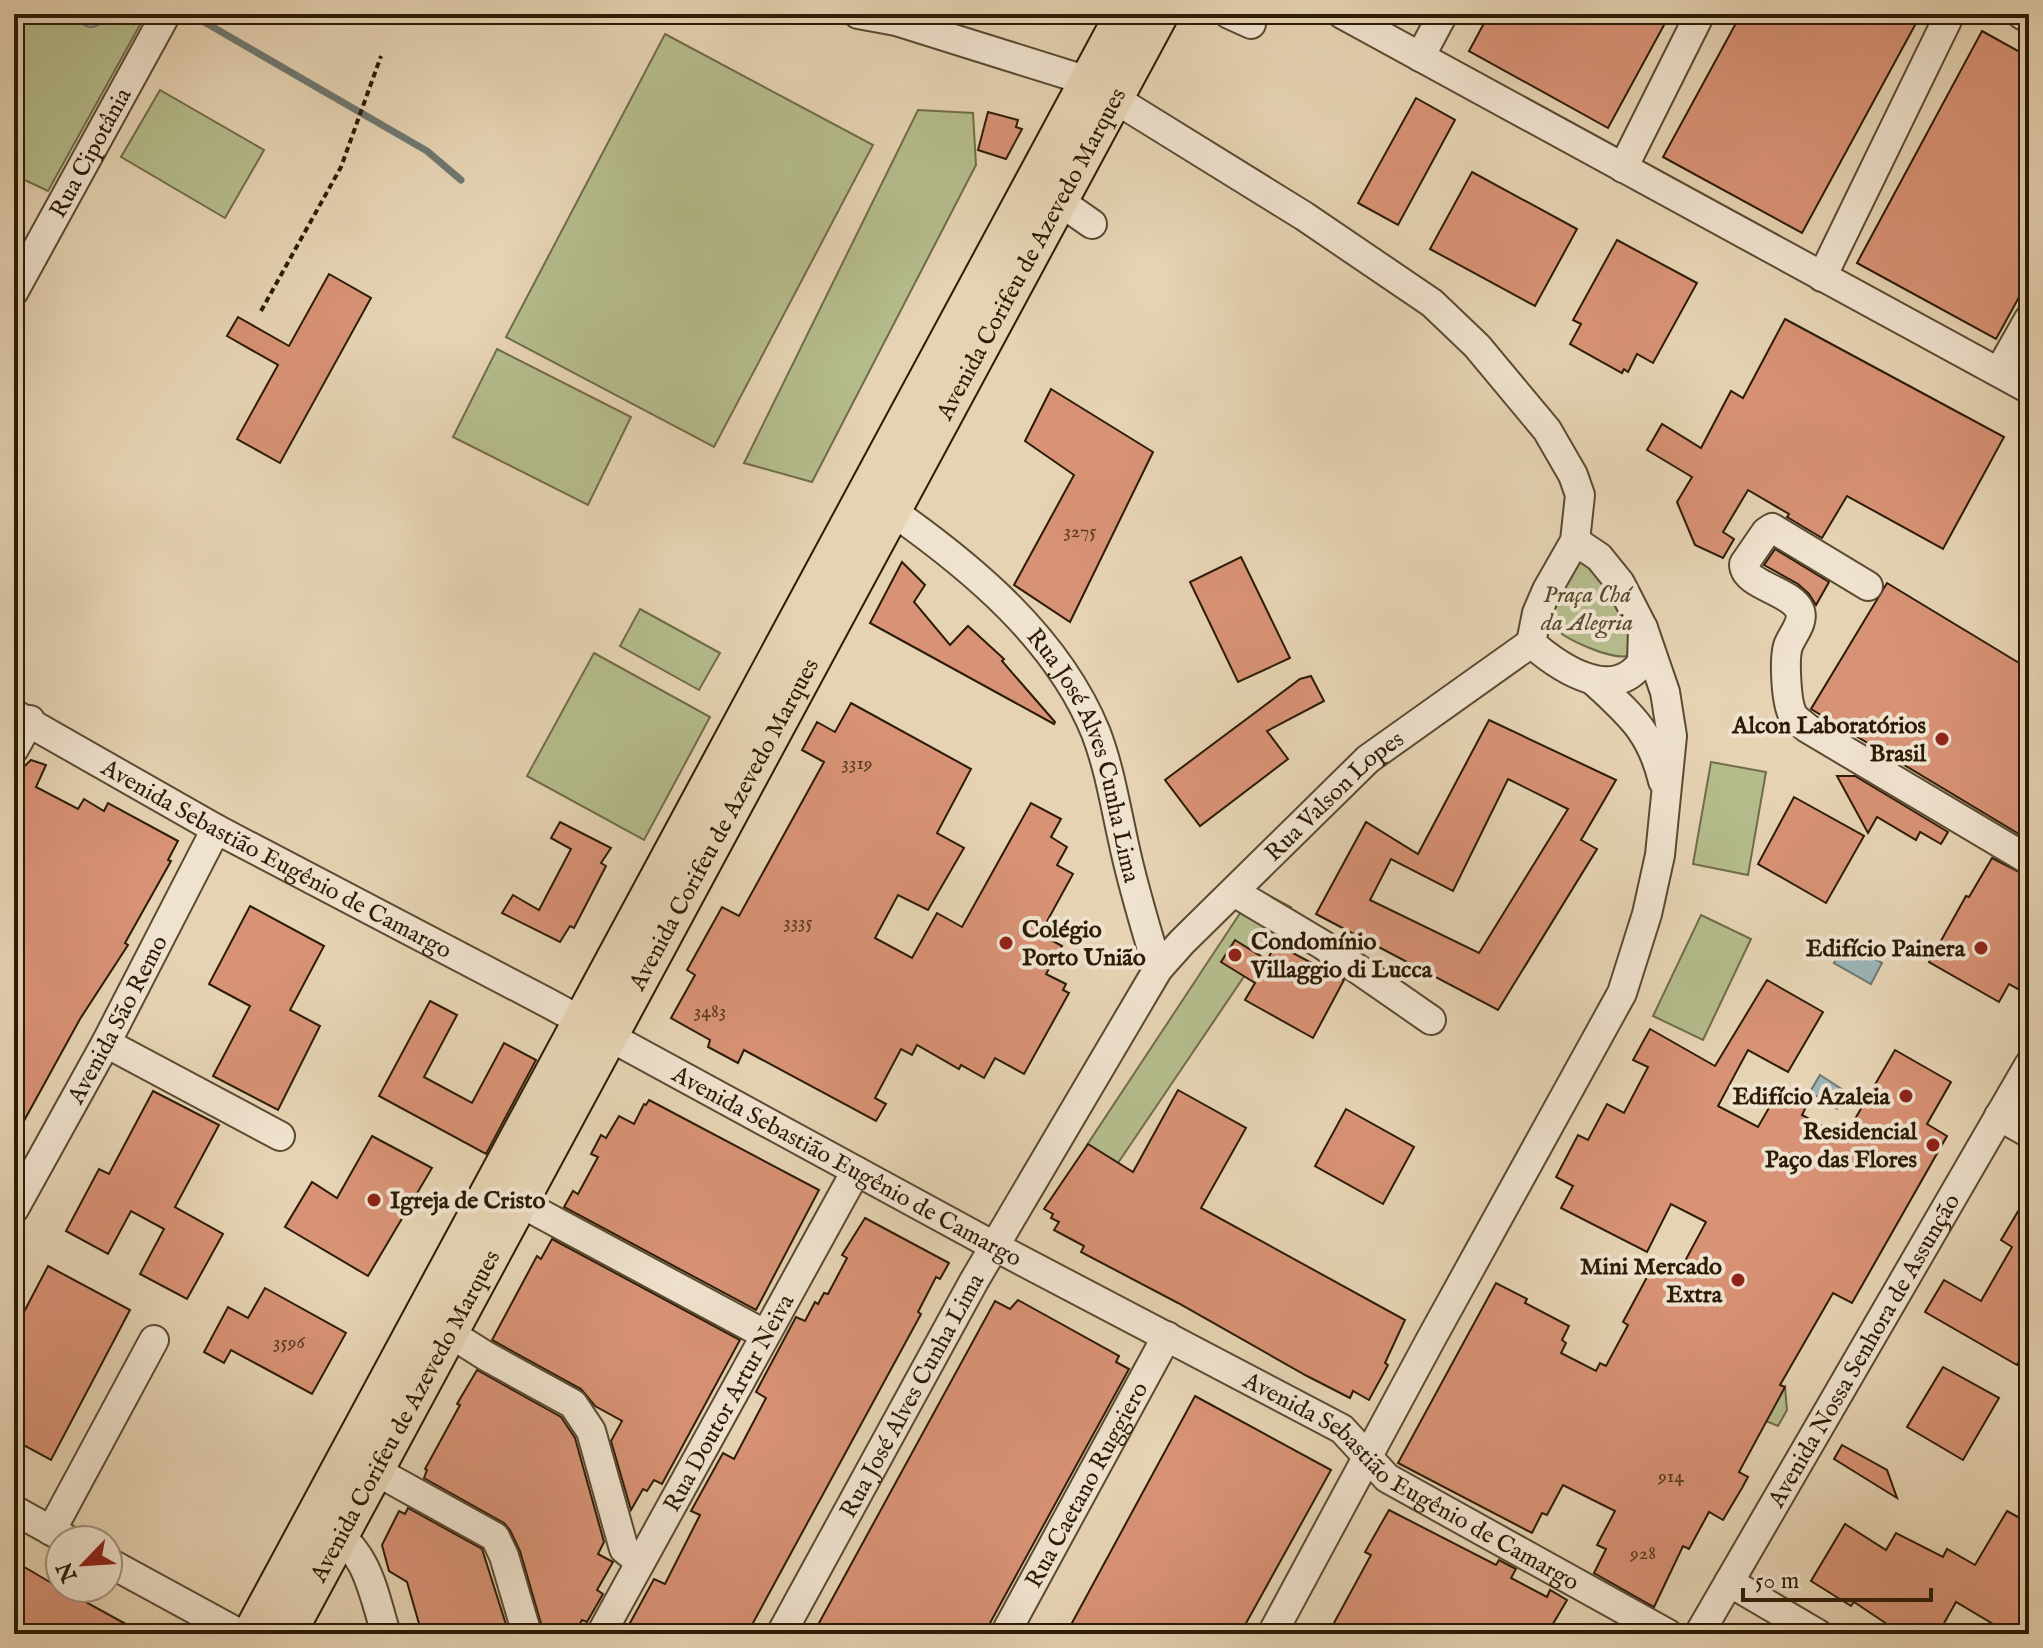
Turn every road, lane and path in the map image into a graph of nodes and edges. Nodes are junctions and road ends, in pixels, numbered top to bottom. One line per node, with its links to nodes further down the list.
1 (166, 14): 18 (street, Rua Cipotânia)
2 (858, 14): 13 (street)
3 (1124, 14): 13 (main road, Avenida Corifeu de Azevedo Marques)
4 (1160, 14): 13 (main road, Avenida Corifeu de Azevedo Marques)
5 (1342, 14): 12 (street)
6 (1443, 14): 12 (street)
7 (1700, 14): 14 (street)
8 (1950, 14): 17 (street)
9 (2021, 14): 10 (street)
10 (2029, 19)
11 (381, 56): 19 (path)
12 (1420, 57): 14 (street)
13 (1102, 90): 15 (main road, Avenida Corifeu de Azevedo Marques); 21 (main road, Avenida Corifeu de Azevedo Marques); 25 (street)
14 (1623, 168): 17 (street)
15 (1059, 201): 16 (street); 24 (main road, Avenida Corifeu de Azevedo Marques)
16 (1092, 224)
17 (1822, 277): 22 (street)
18 (14, 291)
19 (261, 311)
20 (2029, 319): 22 (street)
21 (950, 337): 24 (main road); 38 (main road, Avenida Corifeu de Azevedo Marques)
22 (1999, 372): 23 (street)
23 (2029, 389)
24 (892, 511): 36 (street, Rua José Alves Cunha Lima); 38 (main road, Avenida Corifeu de Azevedo Marques)
25 (1575, 541): 27 (street); 28 (street)
26 (1868, 586): 34 (street)
27 (1643, 628): 29 (street); 32 (street)
28 (1531, 643): 29 (street); 35 (street, Rua Valson Lopes)
29 (1594, 681): 32 (street)
30 (22, 717): 31 (street); 33 (street, Avenida Sebastião Eugênio de Camargo)
31 (14, 749)
32 (1666, 793): 52 (street)
33 (216, 829): 38 (street, Avenida Sebastião Eugênio de Camargo); 39 (street, Avenida São Remo)
34 (2029, 860)
35 (1234, 892): 36 (street, Rua Valson Lopes); 37 (street)
36 (1158, 969): 47 (street, Rua José Alves Cunha Lima)
37 (1431, 1020)
38 (596, 1029): 44 (street, Avenida Sebastião Eugênio de Camargo); 45 (main road, Avenida Corifeu de Azevedo Marques)
39 (106, 1043): 43 (street); 46 (street, Avenida São Remo)
40 (2029, 1065): 41 (street, Avenida Nossa Senhora de Assunção)
41 (1999, 1116): 42 (street); 60 (street, Avenida Nossa Senhora de Assunção)
42 (2029, 1133)
43 (280, 1136)
44 (856, 1171): 47 (street, Avenida Sebastião Eugênio de Camargo); 49 (street, Rua Doutor Artur Neiva)
45 (506, 1195): 48 (main road, Avenida Corifeu de Azevedo Marques); 49 (street)
46 (14, 1209)
47 (994, 1246): 50 (street, Avenida Sebastião Eugênio de Camargo); 67 (street, Rua José Alves Cunha Lima)
48 (436, 1324): 53 (main road, Avenida Corifeu de Azevedo Marques); 58 (street)
49 (764, 1334): 58 (street, Rua Doutor Artur Neiva)
50 (1167, 1336): 52 (street, Avenida Sebastião Eugênio de Camargo); 68 (street, Rua Caetano Ruggiero)
51 (154, 1340): 55 (street)
52 (1367, 1457): 69 (street); 70 (street, Avenida Sebastião Eugênio de Camargo)
53 (361, 1463): 57 (main road, Avenida Corifeu de Azevedo Marques); 65 (street)
54 (14, 1510): 56 (street)
55 (65, 1524)
56 (44, 1526)
57 (328, 1526): 62 (main road, Avenida Corifeu de Azevedo Marques); 63 (main road, Avenida Corifeu de Azevedo Marques); 64 (street)
58 (640, 1562): 66 (street, Rua Doutor Artur Neiva)
59 (124, 1571): 61 (street)
60 (1729, 1582): 71 (street, Avenida Nossa Senhora de Assunção); 72 (street)
61 (240, 1634)
62 (251, 1634)
63 (287, 1634)
64 (386, 1634)
65 (527, 1634)
66 (601, 1634)
67 (781, 1634)
68 (1005, 1634)
69 (1272, 1634)
70 (1668, 1634)
71 (1699, 1634)
72 (1818, 1634)

